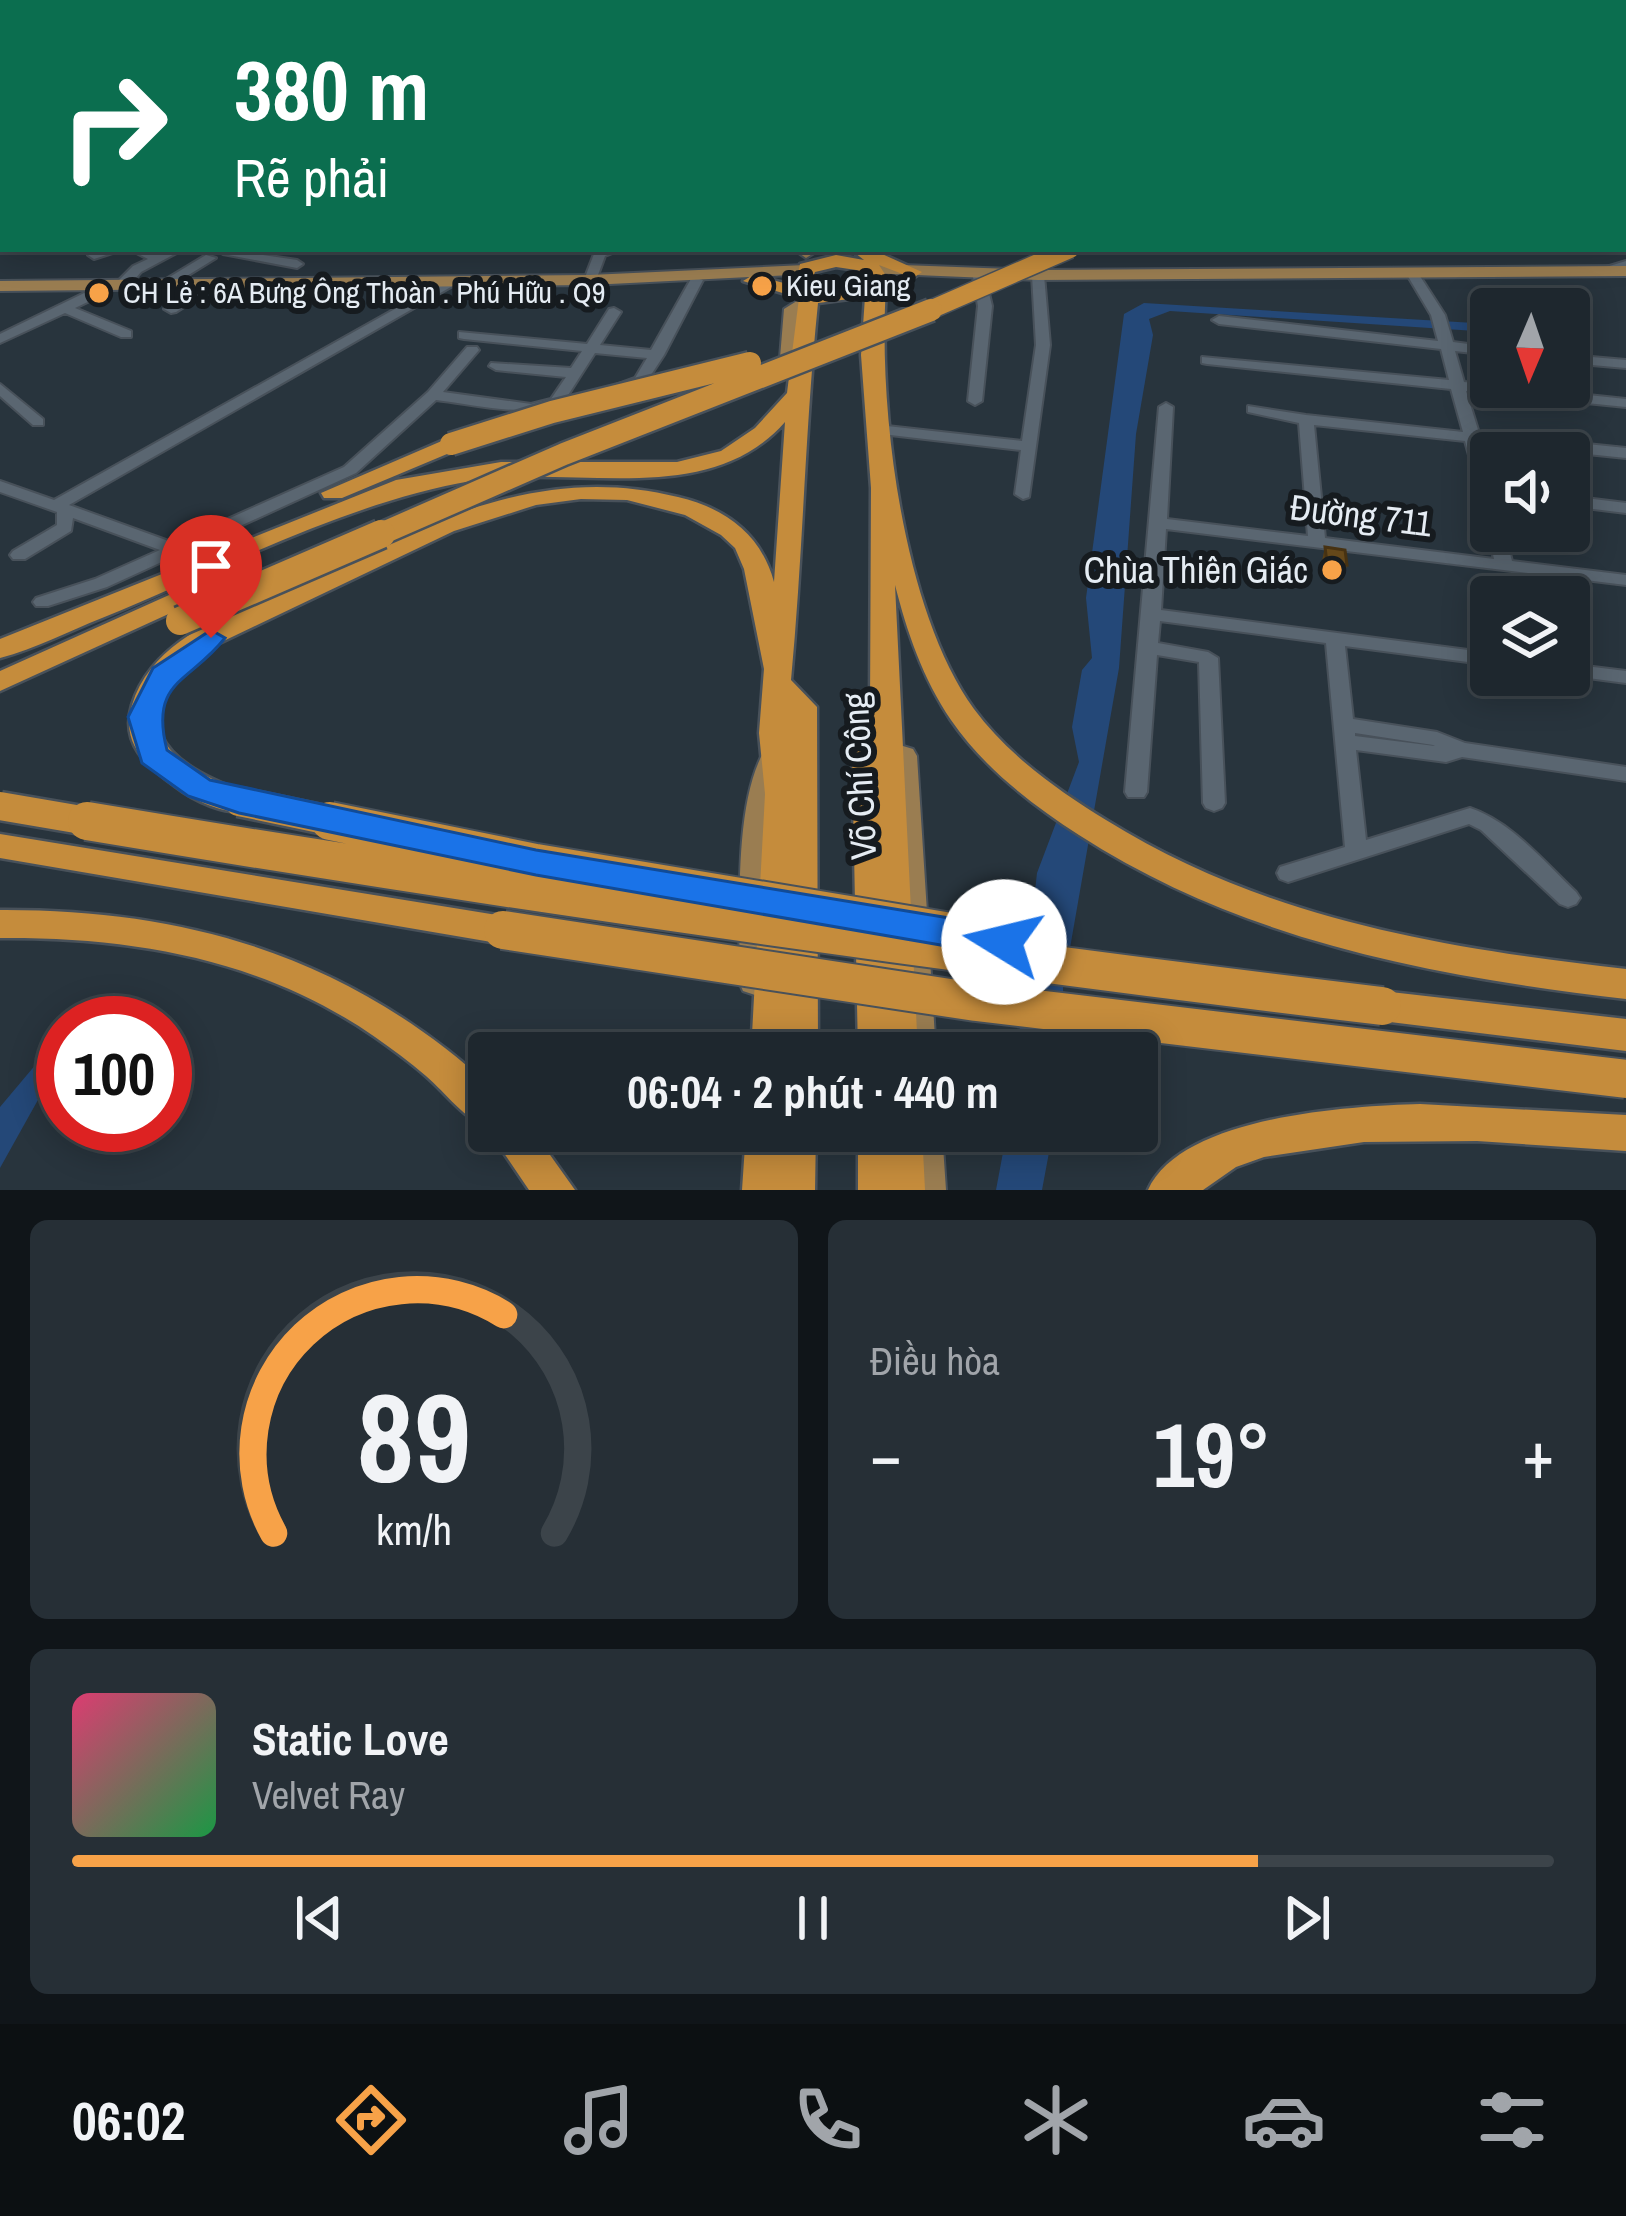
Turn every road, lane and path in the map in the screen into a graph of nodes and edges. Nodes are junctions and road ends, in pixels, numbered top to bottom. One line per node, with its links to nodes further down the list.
1 (106, 252): 9 (street)
2 (142, 252): 10 (street)
3 (171, 252): 10 (street)
4 (232, 252): 12 (street)
5 (308, 252): 12 (street)
6 (606, 252): 22 (street)
7 (1038, 252): 83 (highway, bridge)
8 (1064, 252): 92 (highway, bridge)
9 (94, 255)
10 (157, 258): 26 (street)
11 (210, 258): 27 (street)
12 (297, 264): 28 (street)
13 (870, 271): 15 (highway); 15 (highway); 16 (highway); 20 (main road); 60 (highway, Võ Chí Công)
14 (1626, 271): 17 (main road)
15 (807, 272): 19 (main road); 24 (highway); 48 (highway)
16 (913, 272): 18 (main road)
17 (1412, 273): 18 (main road); 38 (street)
18 (1038, 275): 20 (main road); 63 (street)
19 (655, 278): 22 (main road); 23 (main road)
20 (979, 278): 54 (street)
21 (457, 280): 22 (main road); 28 (main road); 72 (street)
22 (590, 280)
23 (697, 280): 24 (main road); 41 (street)
24 (753, 281)
25 (215, 283): 27 (main road); 28 (main road); 31 (street)
26 (119, 284): 27 (main road); 29 (main road); 30 (street)
27 (164, 284)
28 (283, 284)
29 (0, 286)
30 (67, 309): 35 (street); 36 (street)
31 (171, 309)
32 (614, 312): 40 (street)
33 (1219, 320): 38 (street)
34 (530, 325): 37 (street)
35 (126, 334)
36 (0, 339)
37 (516, 341): 40 (street); 52 (street)
38 (1446, 342): 39 (street); 49 (street)
39 (1470, 347)
40 (588, 350): 41 (street); 47 (street)
41 (657, 355): 53 (street)
42 (1207, 360): 45 (street)
43 (1590, 360): 44 (street)
44 (1626, 364)
45 (1252, 365): 49 (street); 50 (street)
46 (496, 366): 47 (street)
47 (574, 374): 53 (street)
48 (800, 383): 66 (highway); 89 (highway)
49 (1462, 386): 55 (street); 61 (street)
50 (1250, 387)
51 (0, 388): 59 (street)
52 (434, 395): 53 (street); 75 (street)
53 (558, 400)
54 (975, 401)
55 (1626, 403)
56 (1166, 407): 73 (street)
57 (1252, 409): 58 (street)
58 (1306, 420): 62 (street); 74 (street)
59 (38, 422)
60 (878, 430): 63 (street); 68 (highway, Võ Chí Công)
61 (1474, 432)
62 (1470, 437)
63 (1029, 446): 69 (street)
64 (1590, 450): 65 (street)
65 (1626, 454)
66 (501, 470): 86 (highway); 91 (highway)
67 (0, 486): 72 (street)
68 (883, 488): 78 (highway, Võ Chí Công); 107 (highway)
69 (1023, 494)
70 (1590, 504): 71 (street)
71 (1626, 508)
72 (60, 509): 75 (street); 77 (street)
73 (1158, 524): 74 (street, Đường 711); 82 (street)
74 (1317, 542): 79 (street, Đường 711)
75 (171, 548): 81 (street)
76 (1501, 552): 79 (street)
77 (19, 556)
78 (883, 566): 93 (highway, Võ Chí Công); 114 (main road, Võ Chí Công)
79 (1504, 566): 80 (street, Đường 711)
80 (1626, 580)
81 (43, 602)
82 (1152, 614): 84 (street); 85 (street)
83 (0, 638)
84 (1335, 639): 87 (street); 94 (street)
85 (1148, 647): 97 (street); 98 (street)
86 (0, 649)
87 (1470, 656)
88 (1590, 673): 90 (street)
89 (777, 675): 95 (highway); 108 (highway, bridge); 111 (highway, Võ Chí Công)
90 (1626, 677)
91 (0, 682)
92 (0, 700)
93 (886, 710): 112 (highway, Võ Chí Công); 113 (highway, Võ Chí Công)
94 (1344, 733): 96 (street); 101 (street)
95 (773, 758): 109 (main road); 110 (highway)
96 (1626, 773)
97 (1136, 792)
98 (1214, 803)
99 (0, 806): 108 (highway, bridge)
100 (0, 846): 106 (highway)
101 (1356, 850): 103 (street); 104 (street)
102 (0, 865): 106 (highway)
103 (1288, 873)
104 (1568, 898)
105 (0, 924): 117 (highway)
106 (503, 930): 116 (highway, bridge)
107 (1626, 983)
108 (1382, 1006): 115 (highway)
109 (753, 1032)
110 (771, 1032)
111 (799, 1032)
112 (876, 1032)
113 (898, 1032)
114 (919, 1032)
115 (1626, 1035)
116 (1626, 1079)
117 (468, 1088)
118 (1626, 1133): 133 (highway)
119 (525, 1152): 126 (highway)
120 (745, 1152): 127 (main road)
121 (765, 1152): 128 (highway)
122 (795, 1152): 129 (highway)
123 (878, 1152): 130 (highway)
124 (903, 1152): 131 (highway)
125 (925, 1152): 132 (main road)
126 (554, 1190)
127 (742, 1190)
128 (763, 1190)
129 (794, 1190)
130 (879, 1190)
131 (904, 1190)
132 (927, 1190)
133 (1169, 1190)

